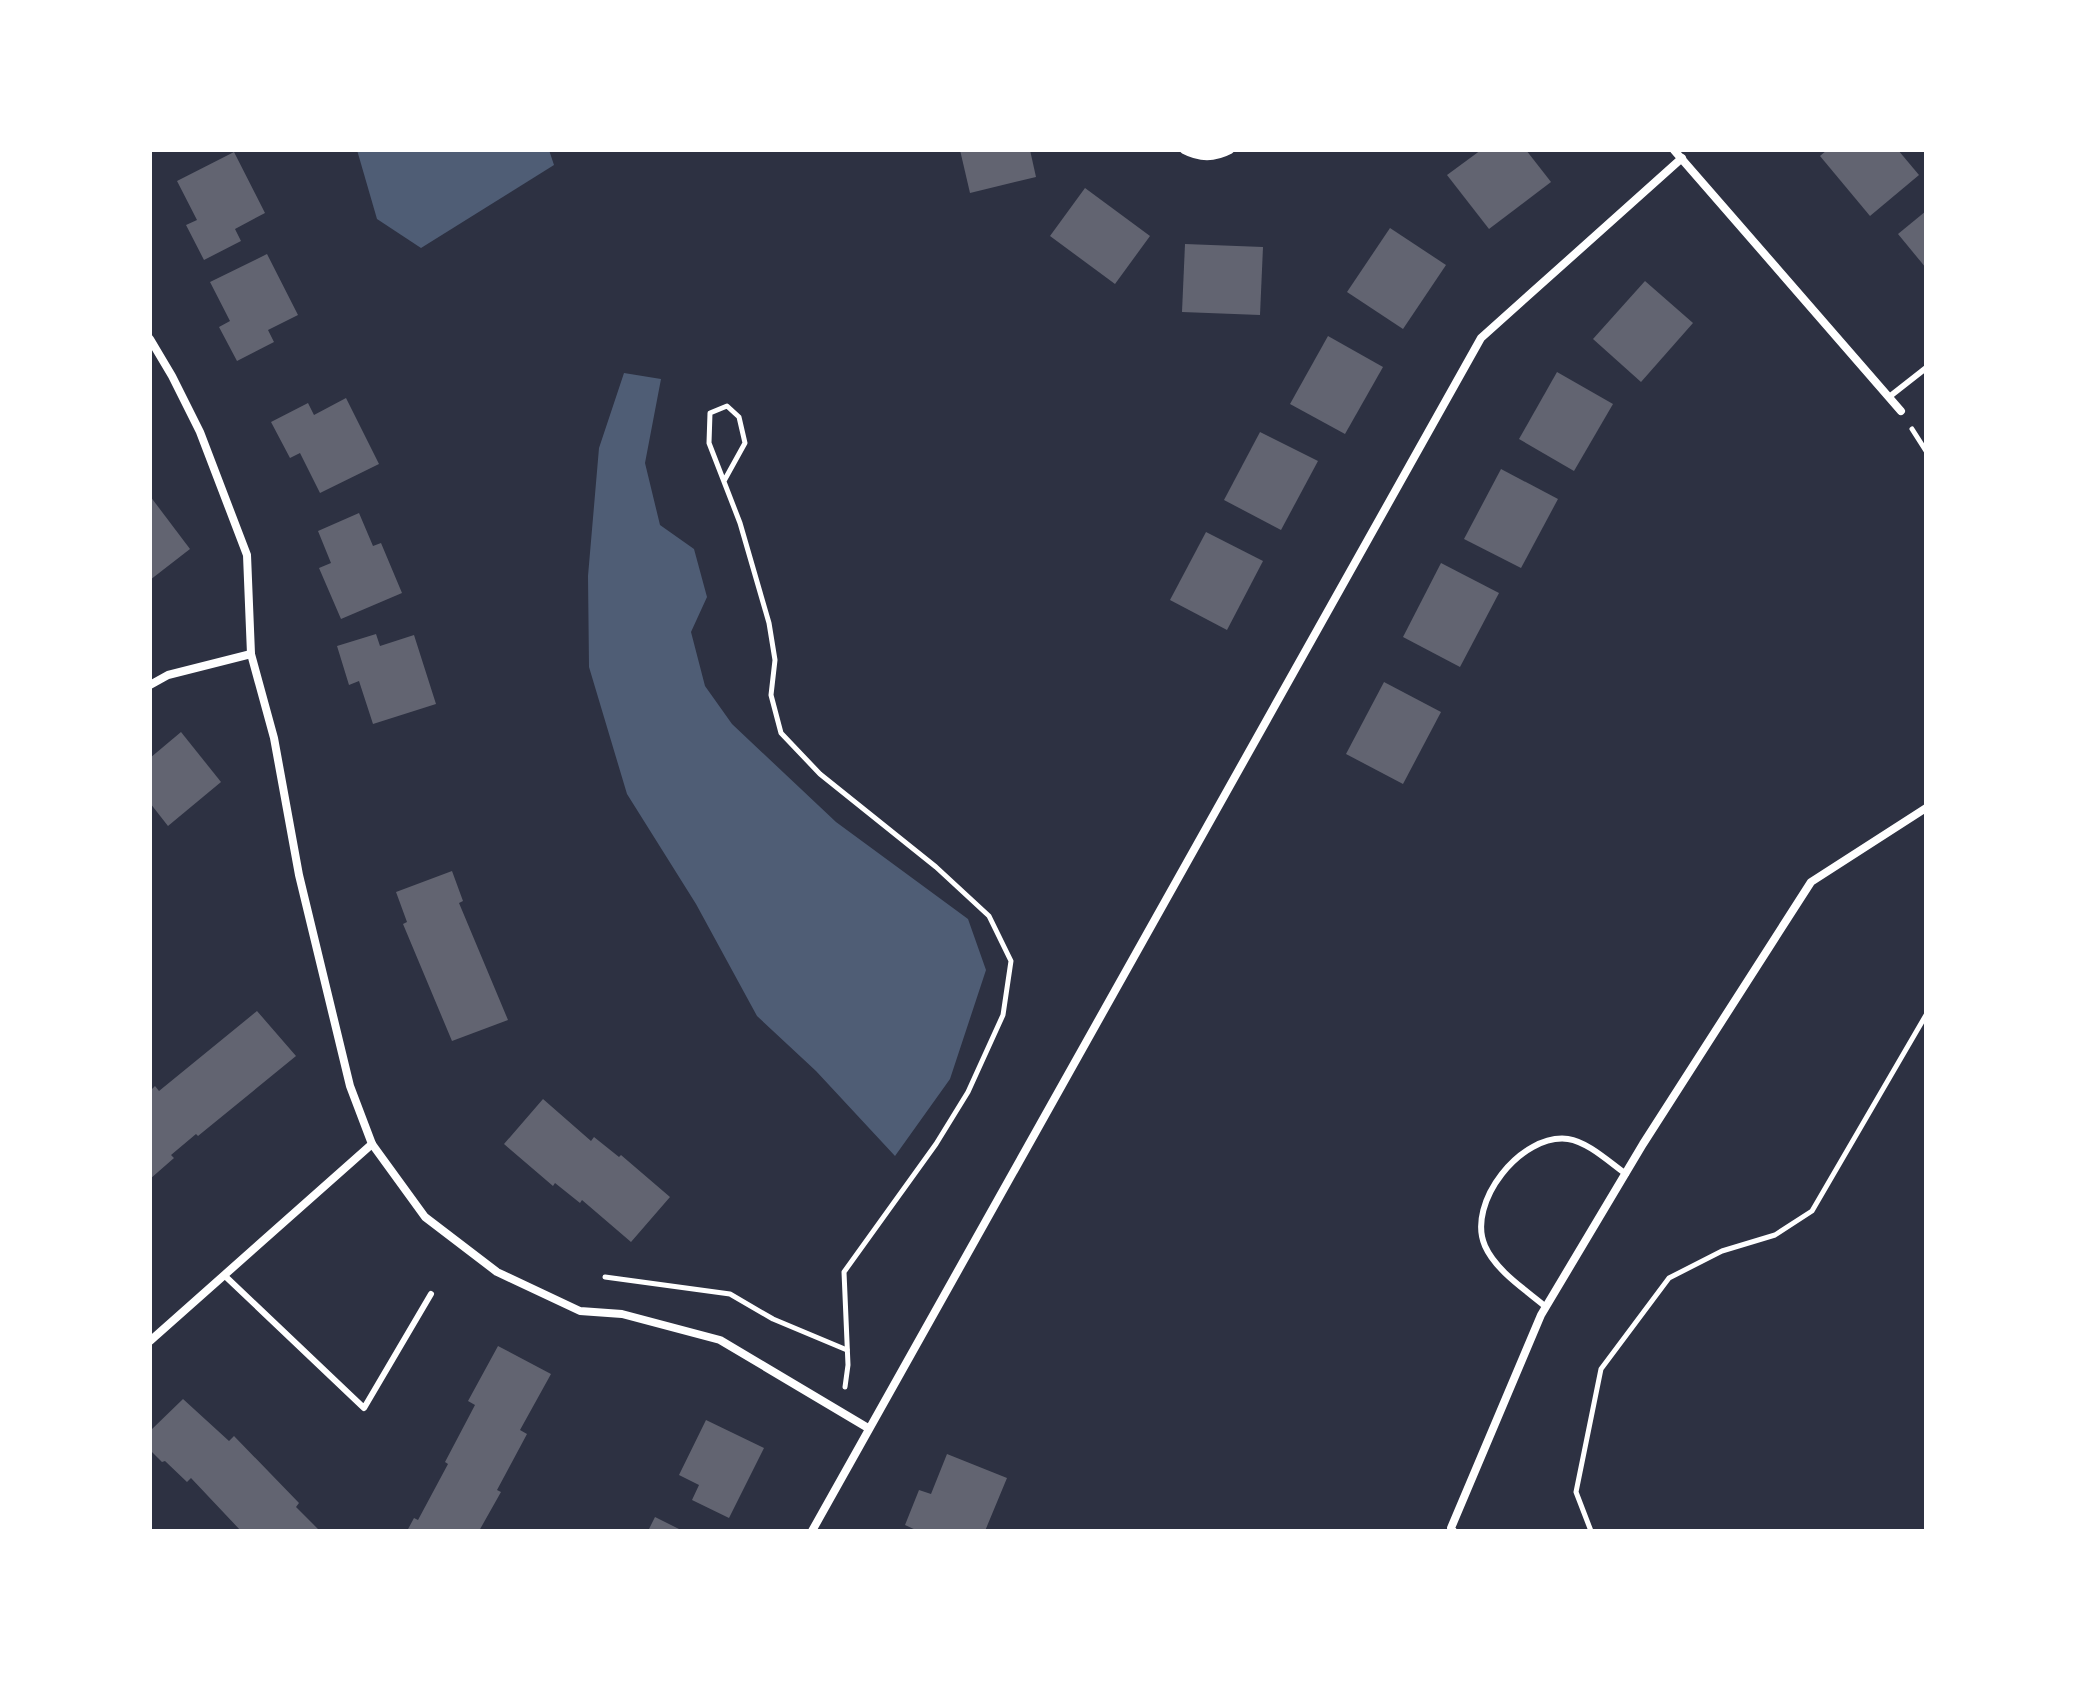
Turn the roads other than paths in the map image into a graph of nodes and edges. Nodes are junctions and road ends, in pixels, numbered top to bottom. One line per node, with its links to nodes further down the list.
1 (1184, 150): 2 (street)
2 (1230, 150)
3 (1674, 150): 4 (street)
4 (1682, 158): 7 (street); 18 (street)
5 (150, 339): 9 (street)
6 (1926, 368): 7 (lane)
7 (1889, 397): 8 (street)
8 (1901, 411)
9 (251, 654): 10 (street); 12 (street)
10 (150, 685)
11 (1926, 808): 13 (street)
12 (372, 1144): 14 (street); 18 (street)
13 (1626, 1174): 16 (street); 16 (lane)
14 (224, 1275): 15 (lane); 17 (street)
15 (431, 1294)
16 (1546, 1307): 20 (street)
17 (150, 1341)
18 (868, 1428): 19 (street)
19 (812, 1531)
20 (1453, 1531)

